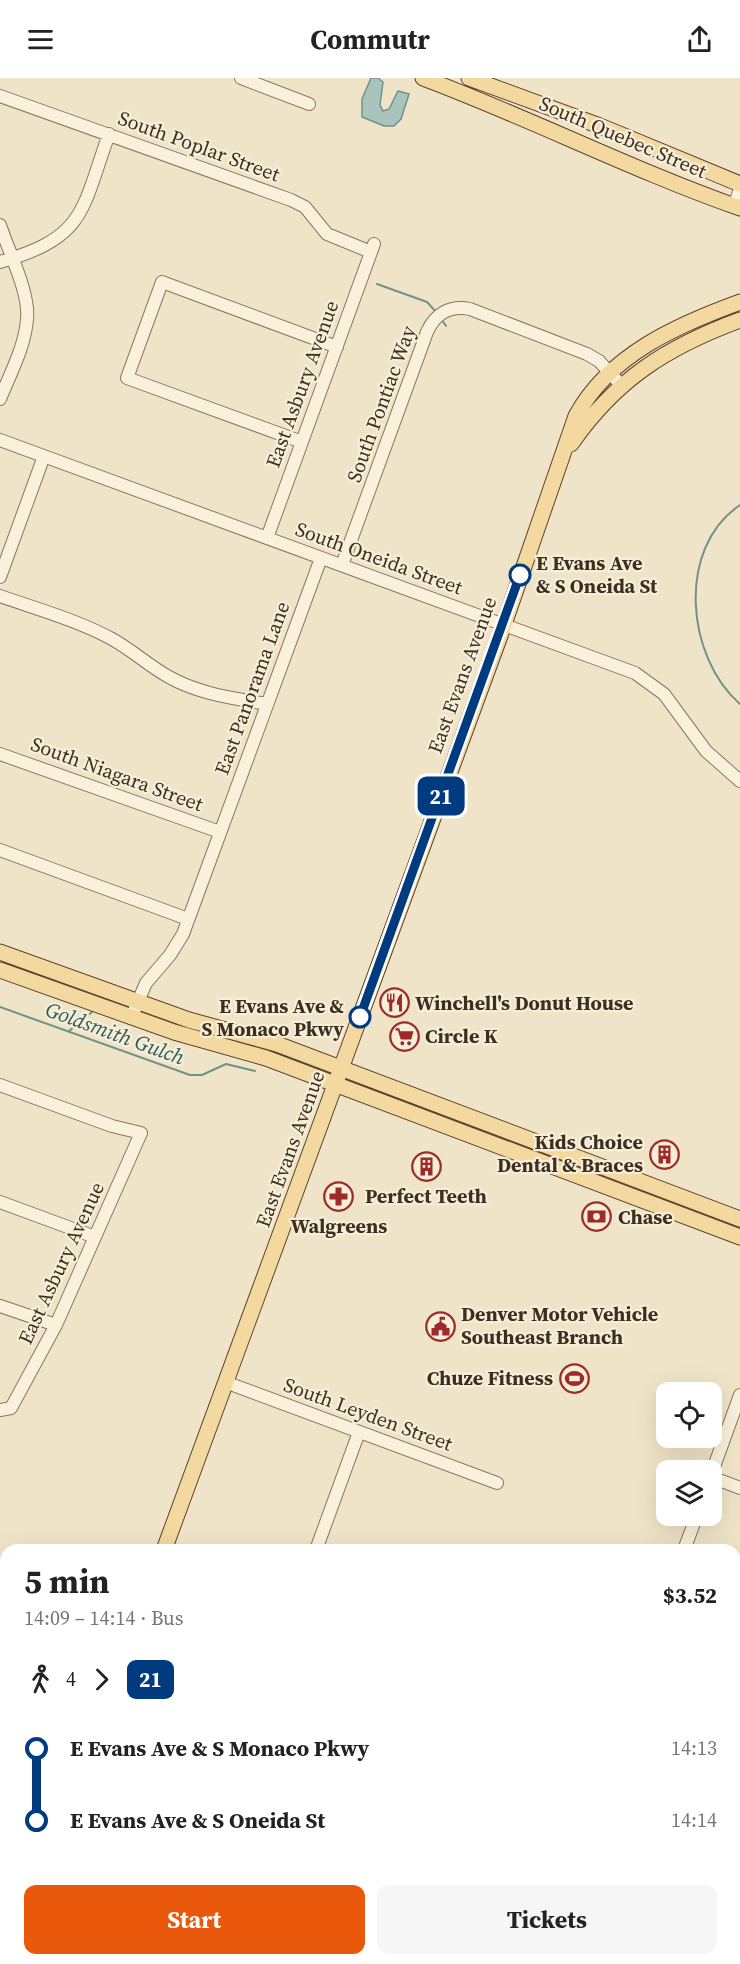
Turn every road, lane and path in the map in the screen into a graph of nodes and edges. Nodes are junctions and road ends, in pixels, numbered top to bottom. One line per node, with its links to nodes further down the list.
1 (241, 78): 6 (street)
2 (423, 78): 5 (main road, South Quebec Street)
3 (470, 78): 7 (main road, South Quebec Street)
4 (0, 96): 8 (street, South Poplar Street)
5 (480, 100): 7 (main road); 9 (main road, South Quebec Street)
6 (309, 104)
7 (567, 114): 9 (main road); 10 (main road, South Quebec Street)
8 (109, 134): 14 (street, South Poplar Street); 15 (street)
9 (588, 148): 12 (main road, South Quebec Street)
10 (740, 184)
11 (740, 189): 12 (street)
12 (737, 207)
13 (0, 225): 15 (street)
14 (372, 248): 18 (street, East Asbury Avenue)
15 (6, 260): 21 (street)
16 (740, 302): 19 (main road, East Evans Avenue)
17 (740, 321): 20 (main road, East Evans Avenue)
18 (337, 347): 23 (street, East Asbury Avenue); 23 (street)
19 (610, 373): 20 (street, South Pontiac Way); 25 (main road, East Evans Avenue); 28 (street, South Pontiac Way)
20 (621, 385): 25 (main road, East Evans Avenue)
21 (0, 399)
22 (0, 440): 24 (street, South Oneida Street)
23 (302, 442): 26 (street, East Asbury Avenue)
24 (44, 456): 26 (street, South Oneida Street); 29 (street)
25 (563, 457): 31 (main road, East Evans Avenue)
26 (267, 538): 27 (street, South Oneida Street)
27 (321, 558): 28 (street, South Oneida Street); 32 (street, East Panorama Lane)
28 (342, 565): 31 (street, South Oneida Street)
29 (0, 577)
30 (0, 596): 32 (street)
31 (504, 624): 34 (street, South Oneida Street); 42 (main road, East Evans Avenue)
32 (266, 704): 35 (street, East Panorama Lane)
33 (0, 754): 35 (street, South Niagara Street)
34 (740, 781)
35 (220, 832): 37 (street)
36 (0, 850): 37 (street)
37 (188, 919): 40 (street)
38 (0, 952): 40 (main road)
39 (0, 970): 41 (main road)
40 (137, 1002): 41 (street); 42 (main road)
41 (131, 1018): 43 (main road)
42 (341, 1068): 43 (main road, East Evans Avenue); 46 (main road)
43 (335, 1084): 48 (main road); 51 (main road, East Evans Avenue)
44 (0, 1085): 47 (street, East Asbury Avenue)
45 (0, 1202): 47 (street)
46 (740, 1219)
47 (95, 1237): 50 (street, East Asbury Avenue)
48 (740, 1237)
49 (0, 1306): 50 (street)
50 (56, 1325): 53 (street, East Asbury Avenue)
51 (225, 1382): 54 (street, South Leyden Street); 60 (main road, East Evans Avenue)
52 (740, 1395): 55 (street)
53 (6, 1409)
54 (359, 1431): 57 (street, South Leyden Street); 61 (street)
55 (717, 1460)
56 (722, 1481): 58 (street)
57 (497, 1483)
58 (740, 1488)
59 (693, 1526): 62 (street)
60 (166, 1544)
61 (318, 1544)
62 (686, 1544)

